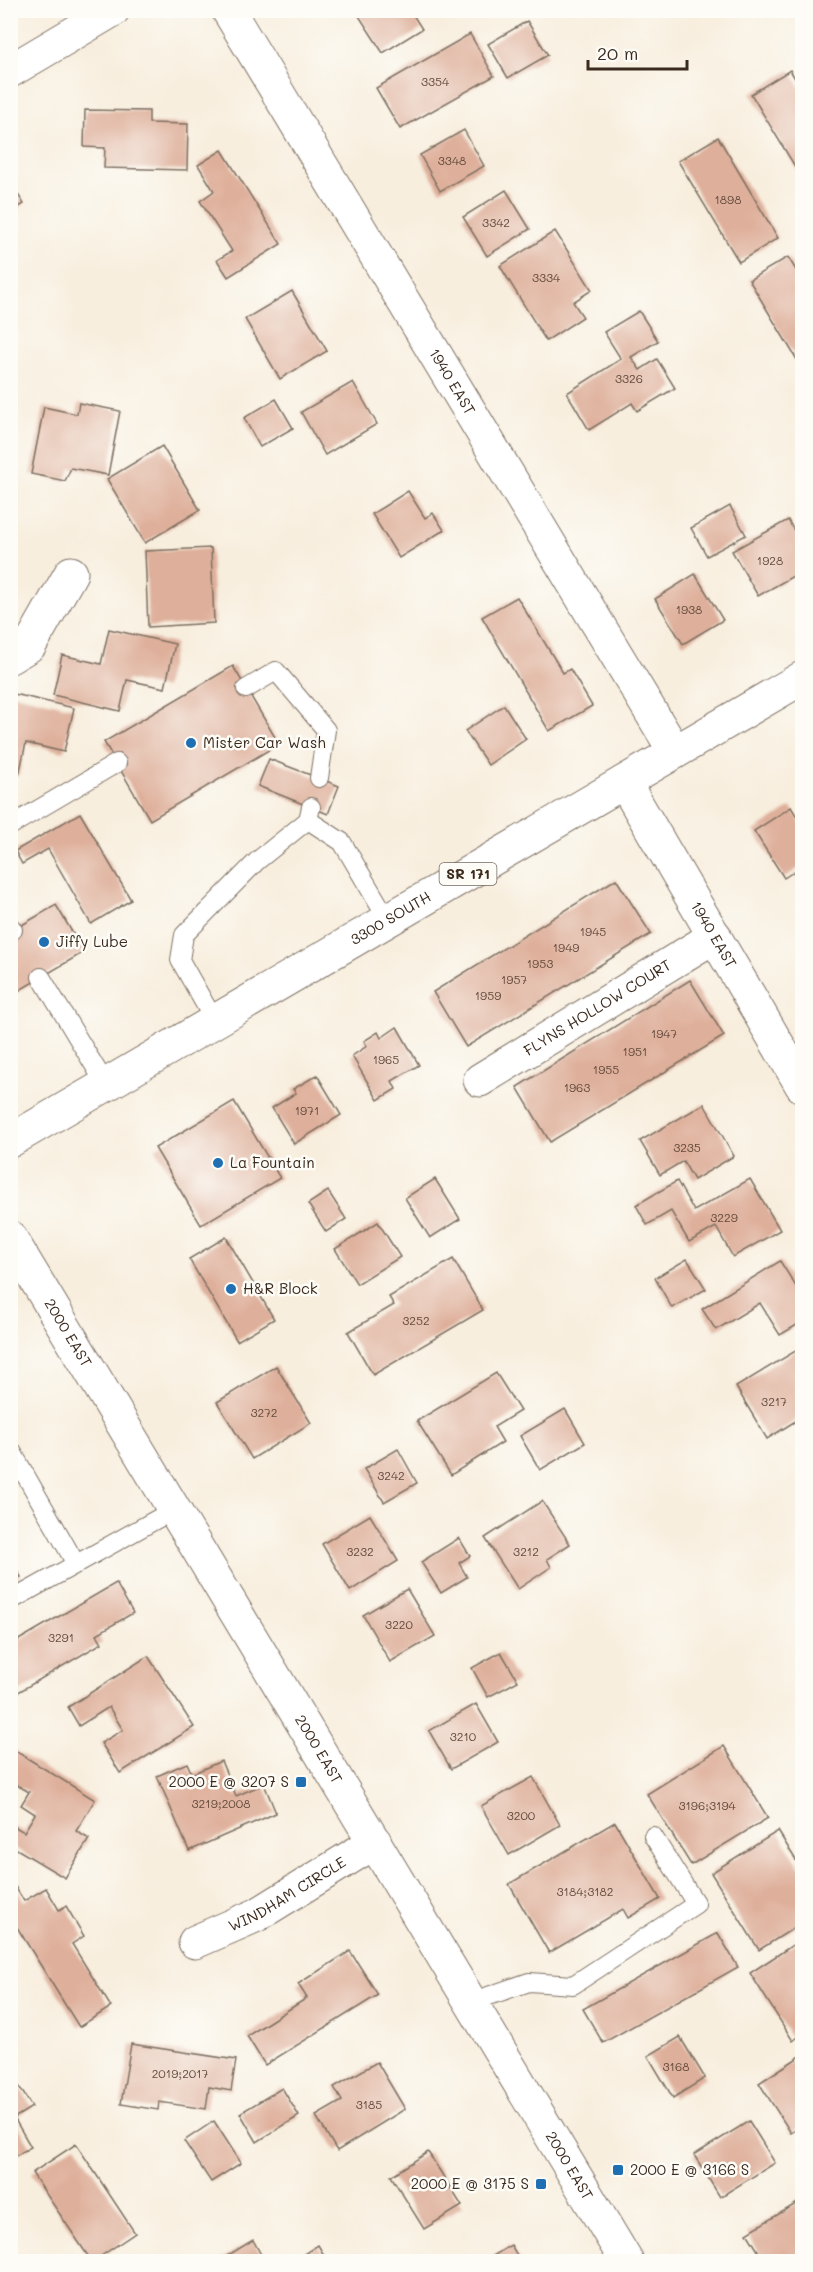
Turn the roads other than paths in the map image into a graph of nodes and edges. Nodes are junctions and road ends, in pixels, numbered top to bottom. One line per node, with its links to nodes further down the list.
1 (113, 10): 3 (street)
2 (228, 10): 8 (street, 1940 EAST)
3 (10, 71)
4 (70, 573): 5 (street)
5 (10, 657)
6 (802, 678): 8 (street, 3300 SOUTH / SR 171)
7 (246, 689): 10 (lane)
8 (675, 752): 11 (street, 3300 SOUTH / SR 171)
9 (117, 764): 12 (lane)
10 (319, 778)
11 (624, 782): 13 (street, 3300 SOUTH / SR 171); 14 (street, 1940 EAST)
12 (10, 826)
13 (388, 920): 16 (street, 3300 SOUTH / SR 171); 16 (lane)
14 (715, 936): 17 (street, FLYNS HOLLOW COURT); 19 (street, 1940 EAST)
15 (41, 978): 18 (lane)
16 (215, 1022): 18 (street, 3300 SOUTH / SR 171)
17 (480, 1080)
18 (106, 1085): 20 (street, 3300 SOUTH / SR 171)
19 (802, 1086)
20 (10, 1141)
21 (10, 1237): 23 (street, 2000 EAST)
22 (10, 1448): 24 (lane)
23 (175, 1509): 24 (lane); 27 (street, 2000 EAST)
24 (76, 1564): 25 (lane)
25 (10, 1601)
26 (653, 1836): 29 (lane)
27 (375, 1842): 28 (street, WINDHAM CIRCLE); 29 (street, 2000 EAST)
28 (195, 1942)
29 (471, 2002): 30 (street, 2000 EAST)
30 (627, 2262)

